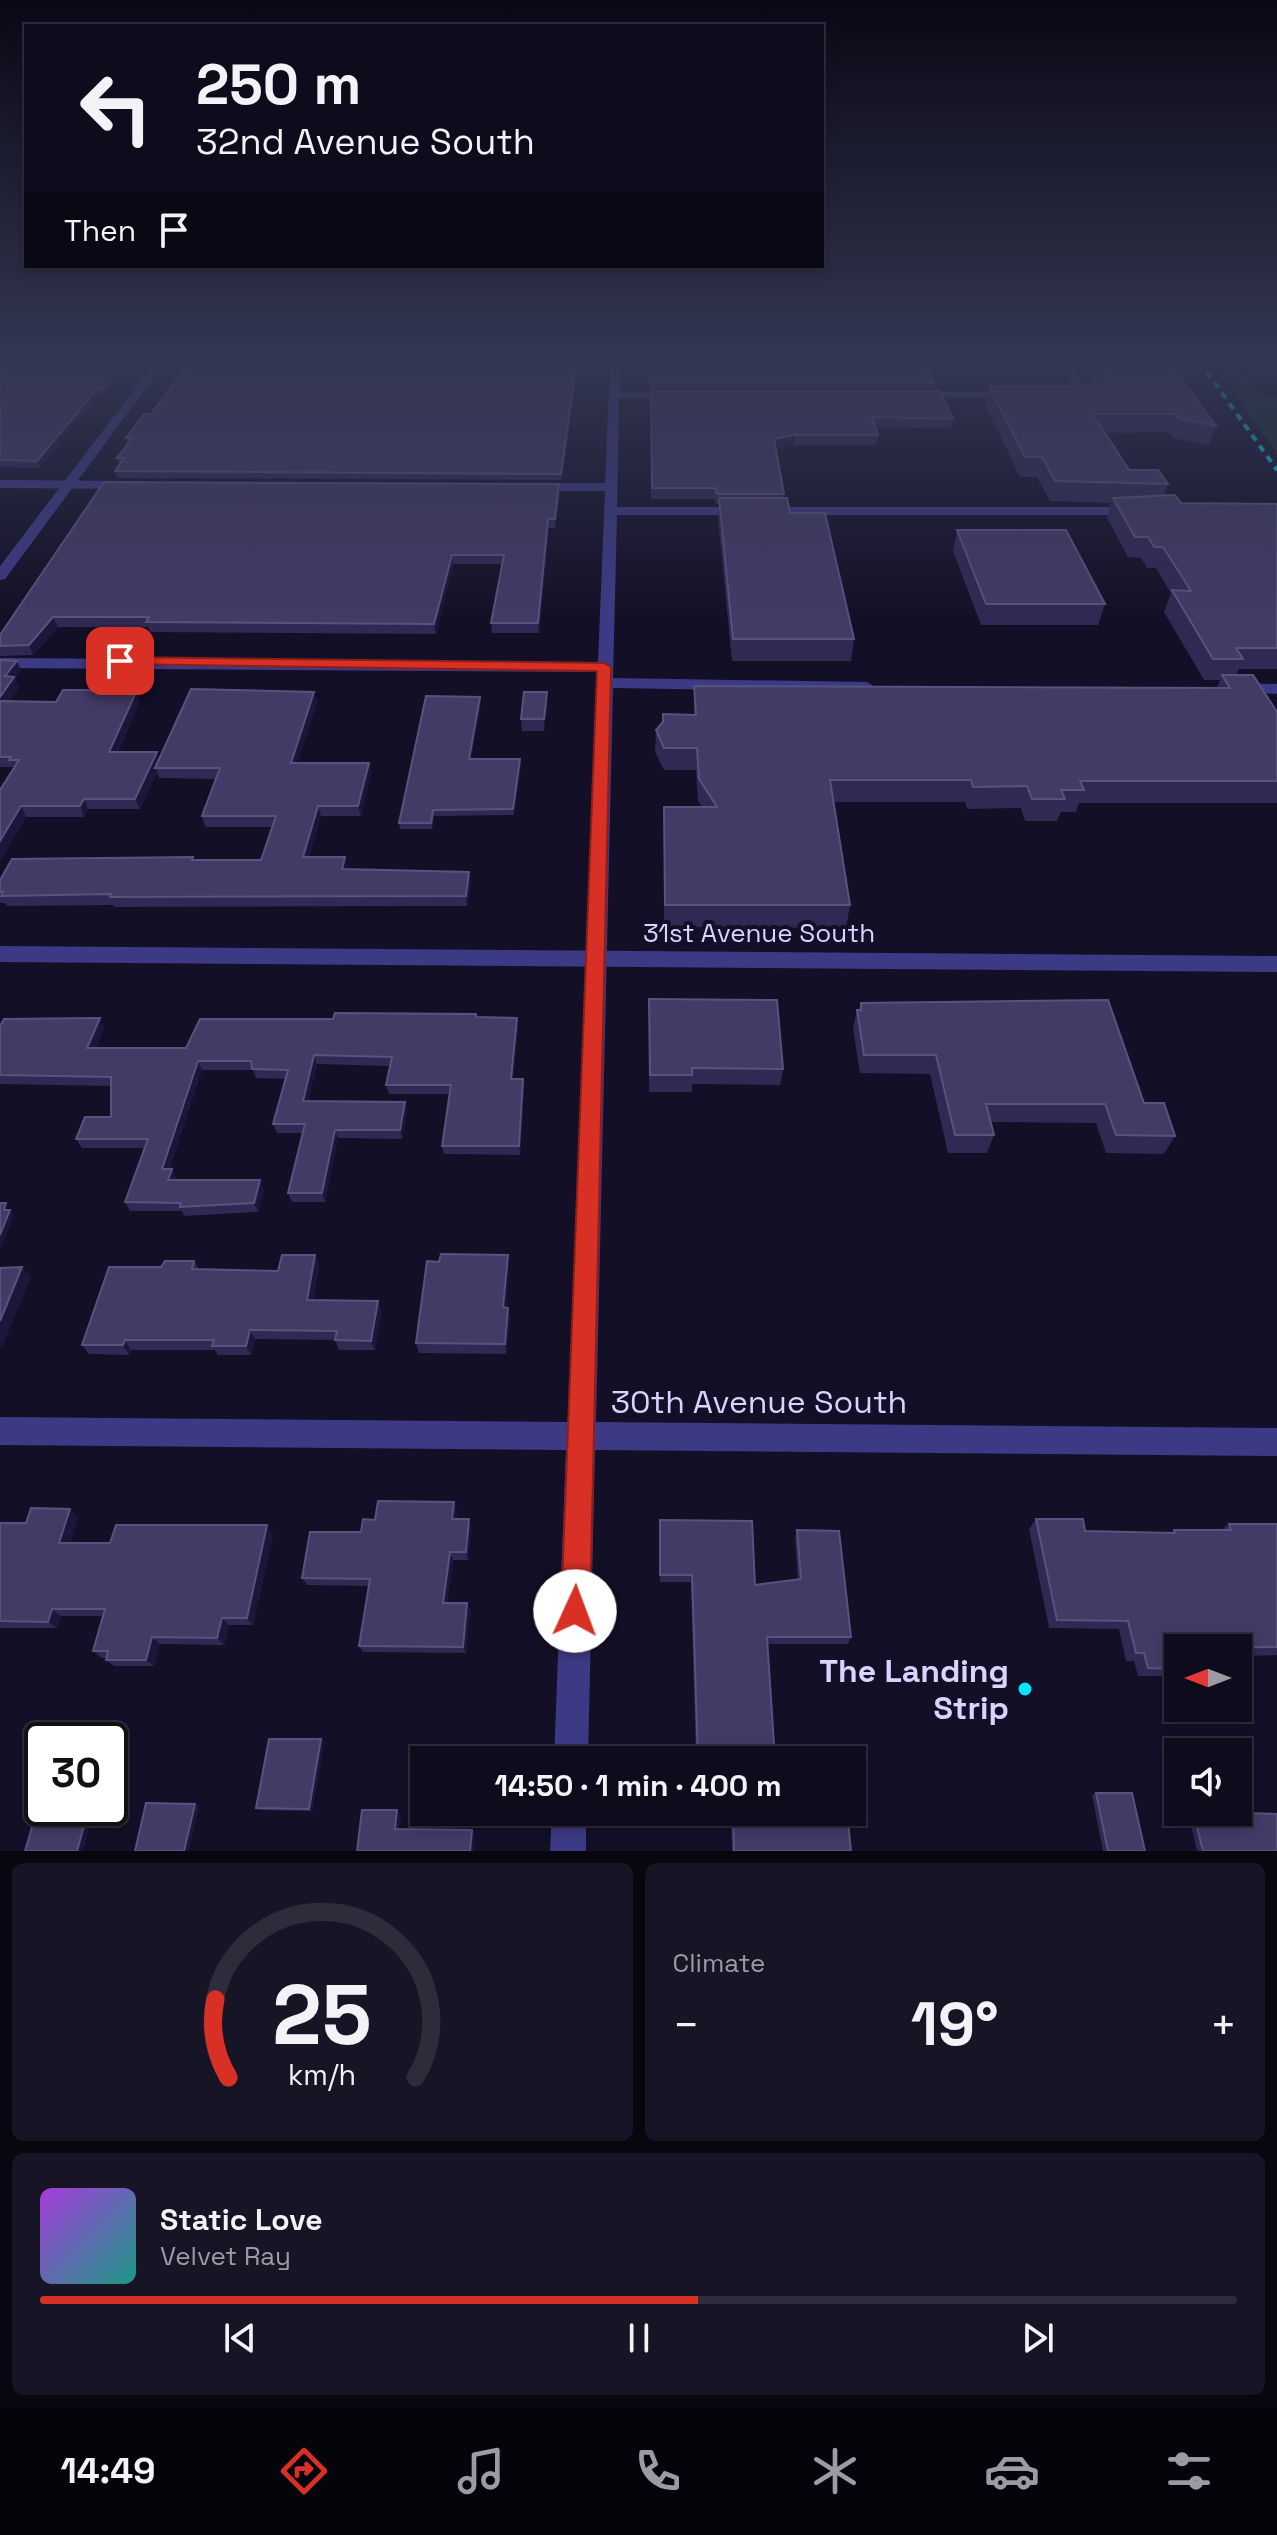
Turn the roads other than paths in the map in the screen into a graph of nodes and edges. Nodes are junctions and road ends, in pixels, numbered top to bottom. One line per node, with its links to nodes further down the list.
1 (96, 447): 4 (street)
2 (612, 447): 7 (street)
3 (0, 484): 4 (street)
4 (68, 485): 5 (street); 10 (street)
5 (150, 485)
6 (511, 487): 7 (street)
7 (611, 487): 8 (street)
8 (610, 511): 9 (street); 12 (street)
9 (1148, 511)
10 (0, 576)
11 (0, 663): 12 (street)
12 (604, 675): 13 (street); 17 (street)
13 (883, 687)
14 (1221, 688): 15 (street)
15 (1277, 689)
16 (0, 954): 17 (street, 31st Avenue South)
17 (595, 959): 18 (street, 31st Avenue South); 20 (street)
18 (1277, 964)
19 (0, 1431): 20 (street, 30th Avenue South)
20 (580, 1436): 21 (street, 30th Avenue South); 22 (street)
21 (1277, 1442)
22 (571, 1746)
23 (569, 1826): 24 (street)
24 (568, 1851)

